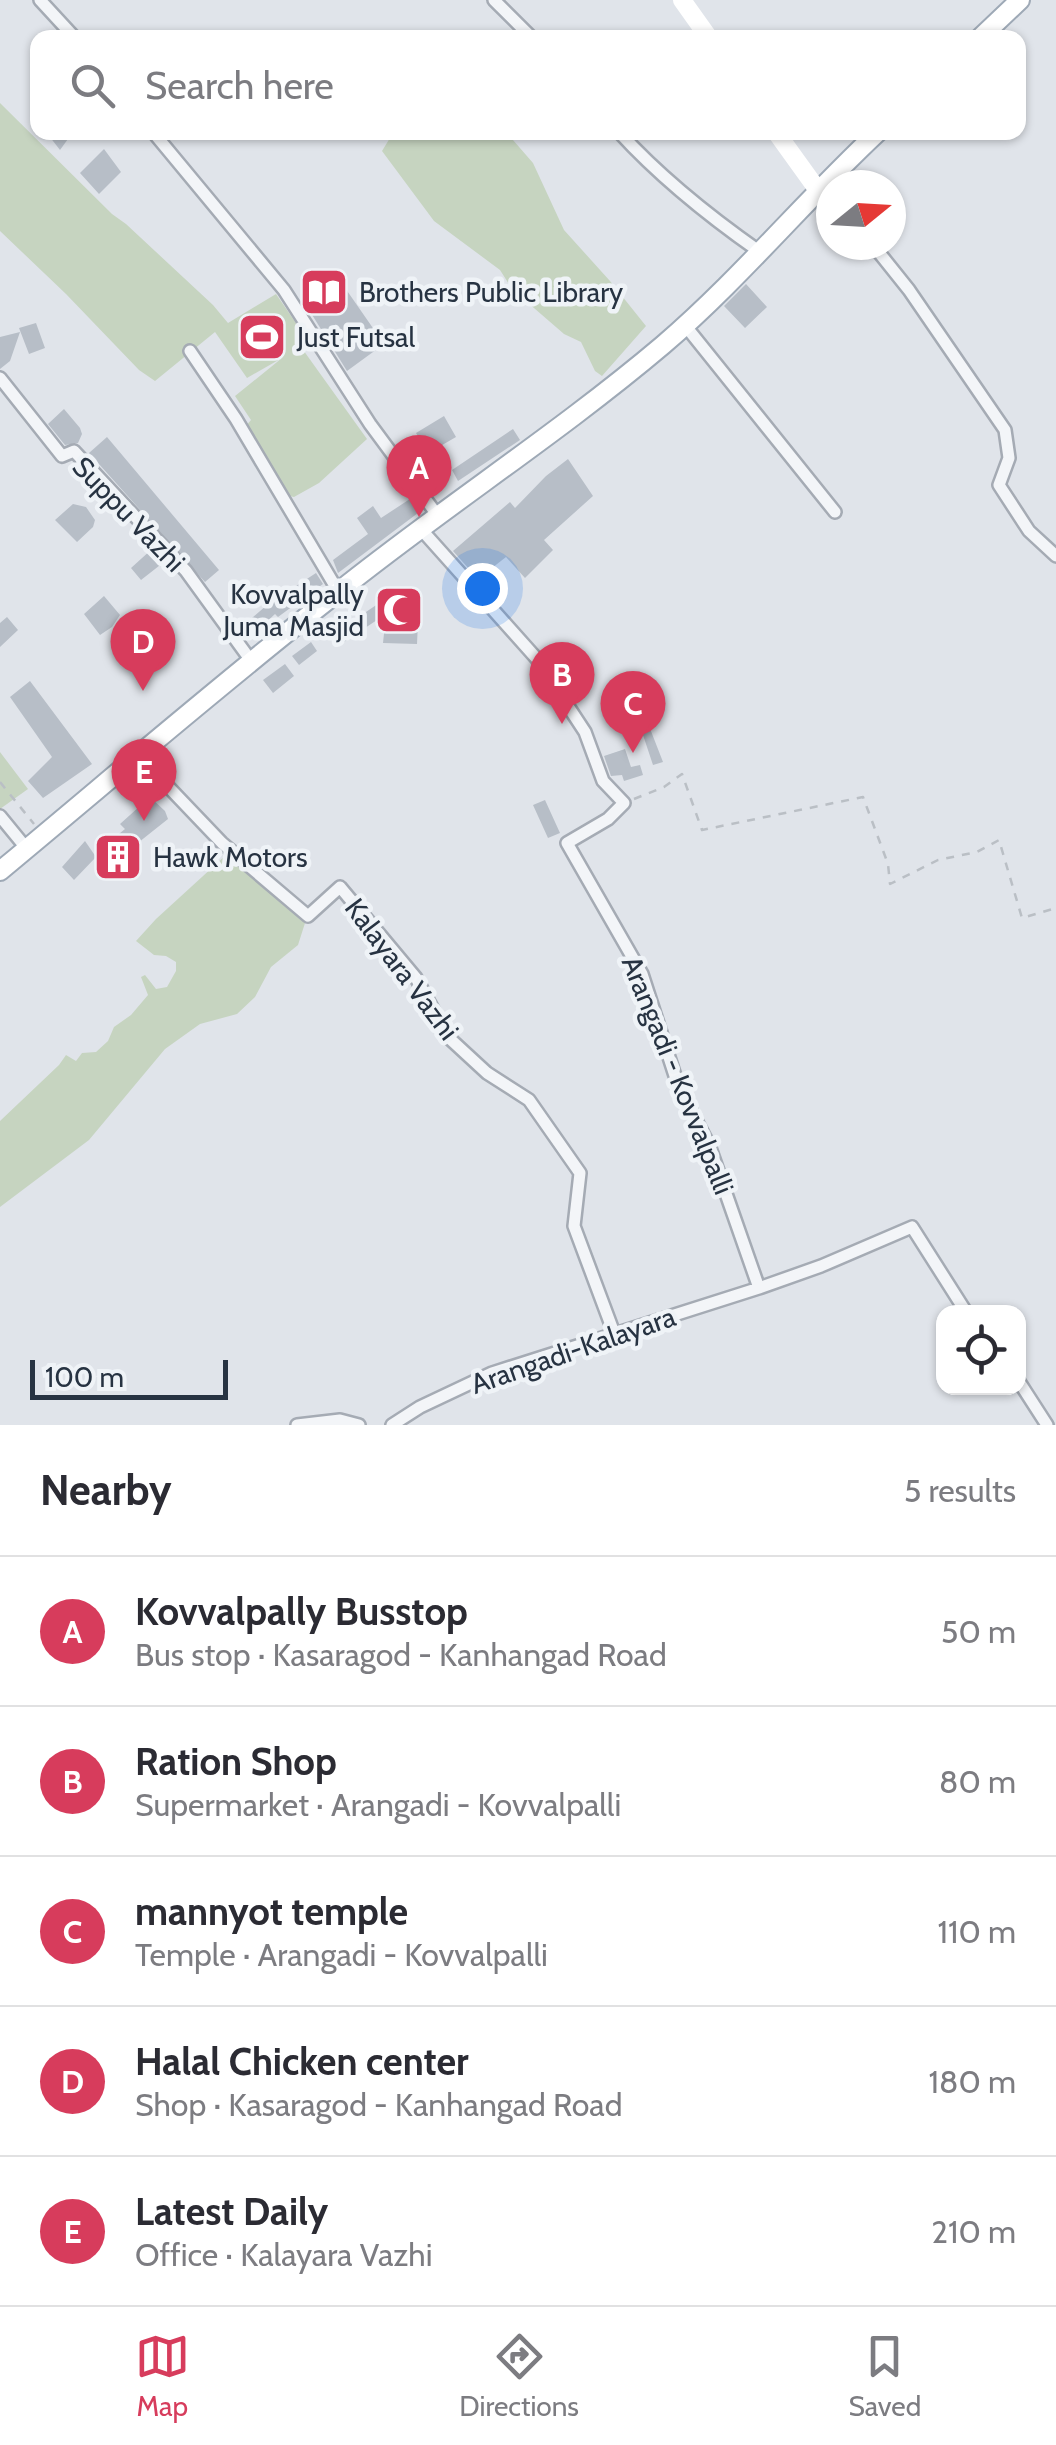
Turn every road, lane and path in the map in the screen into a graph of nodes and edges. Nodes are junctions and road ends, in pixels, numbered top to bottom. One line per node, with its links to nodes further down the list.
1 (40, 0): 5 (street)
2 (682, 0): 7 (main road)
3 (1020, 0): 8 (main road)
4 (503, 3): 6 (street)
5 (68, 30)
6 (525, 30)
7 (703, 30)
8 (988, 30)
9 (160, 140): 22 (street)
10 (627, 140): 16 (street)
11 (782, 140): 14 (main road)
12 (869, 140): 13 (main road)
13 (837, 170)
14 (816, 188)
15 (816, 190): 16 (main road)
16 (760, 252): 18 (main road)
17 (885, 260): 24 (street)
18 (684, 324): 21 (street); 22 (main road)
19 (190, 351): 25 (street)
20 (0, 378): 26 (street, Suppu Vazhi)
21 (835, 512)
22 (438, 516): 23 (main road)
23 (420, 528): 25 (main road); 29 (street)
24 (1056, 556)
25 (338, 592): 26 (main road)
26 (252, 662): 27 (main road)
27 (138, 755): 31 (main road); 37 (street, Kalayara Vazhi)
28 (0, 782): 31 (path)
29 (624, 803): 34 (path); 35 (street, Arangadi - Kovvalpalli)
30 (0, 816): 32 (street)
31 (43, 836): 32 (main road)
32 (27, 849): 33 (main road)
33 (0, 871)
34 (1056, 908)
35 (759, 1288): 36 (street); 37 (street, Arangadi-Kalayara)
36 (962, 1305)
37 (614, 1333): 41 (street, Arangadi-Kalayara)
38 (1026, 1392): 42 (street)
39 (297, 1425): 40 (street)
40 (360, 1425)
41 (392, 1425)
42 (1047, 1425)

